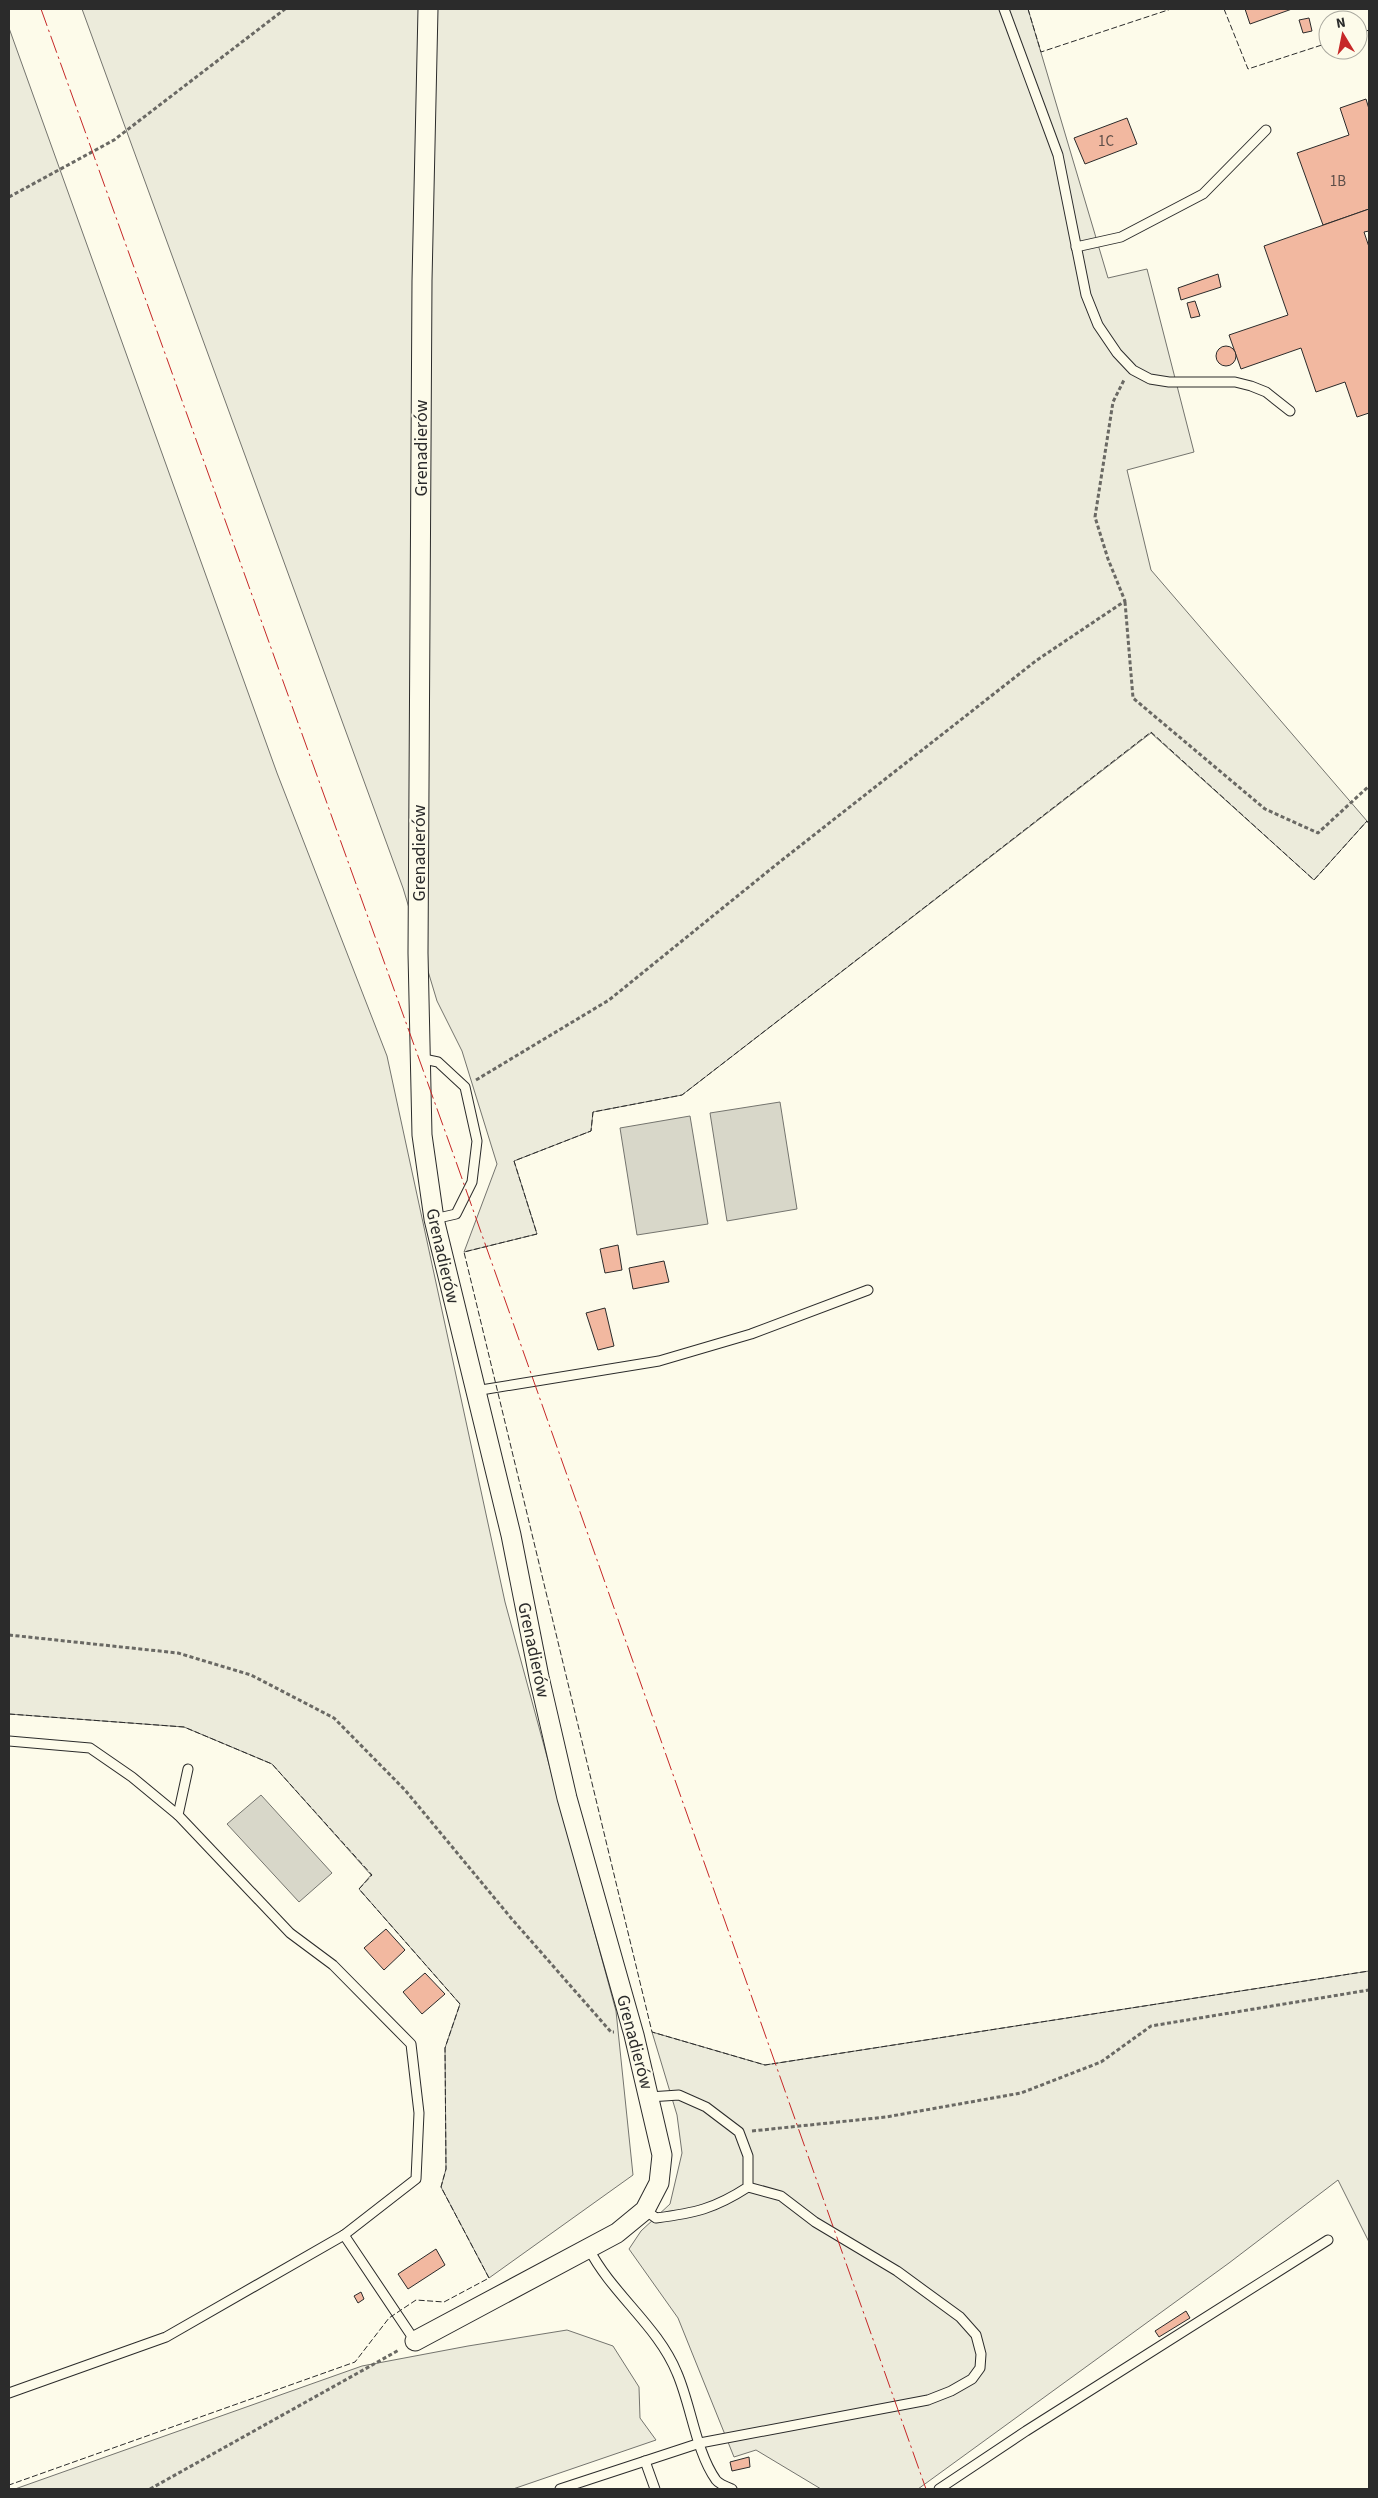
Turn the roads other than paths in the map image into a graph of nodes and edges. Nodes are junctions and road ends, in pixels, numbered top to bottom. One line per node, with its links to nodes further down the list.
1 (428, 9): 6 (street, Grenadierów)
2 (1004, 9): 4 (lane)
3 (1266, 130): 4 (lane)
4 (1076, 247): 5 (lane)
5 (1290, 411)
6 (419, 1058): 7 (street, Grenadierów); 7 (lane)
7 (434, 1219): 9 (street, Grenadierów)
8 (868, 1290): 9 (lane)
9 (475, 1391): 13 (street, Grenadierów)
10 (9, 1741): 12 (lane)
11 (188, 1769): 12 (lane)
12 (178, 1815): 16 (lane)
13 (649, 2097): 14 (lane); 15 (street, Grenadierów)
14 (748, 2187): 15 (lane); 21 (lane)
15 (645, 2210): 18 (street, Grenadierów)
16 (344, 2236): 19 (lane); 20 (lane)
17 (1328, 2240): 26 (lane)
18 (589, 2249): 19 (street, Grenadierów); 21 (lane)
19 (415, 2341)
20 (9, 2393)
21 (700, 2443): 22 (lane); 25 (lane)
22 (645, 2461): 23 (lane); 24 (lane)
23 (560, 2489)
24 (655, 2489)
25 (732, 2489)
26 (939, 2489)

